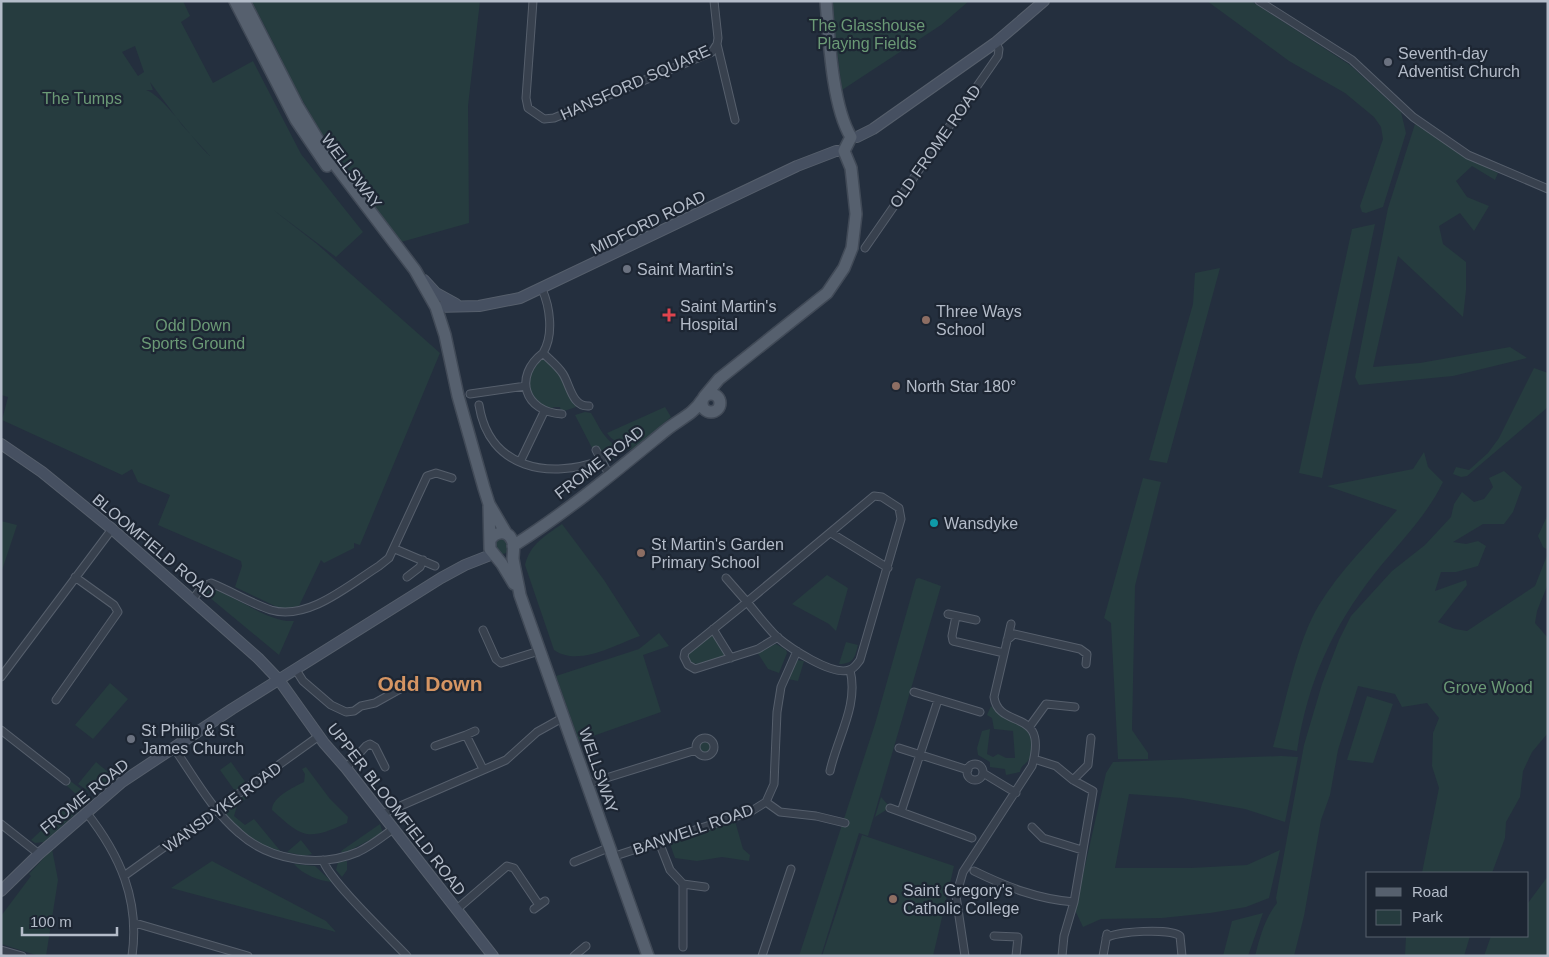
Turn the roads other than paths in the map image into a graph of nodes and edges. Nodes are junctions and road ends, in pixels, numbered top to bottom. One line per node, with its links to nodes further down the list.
1 (235, 1): 10 (main road, WELLSWAY)
2 (244, 1): 10 (main road, WELLSWAY)
3 (533, 1): 9 (street, HANSFORD SQUARE)
4 (714, 1): 9 (street, HANSFORD SQUARE)
5 (826, 1): 12 (main road)
6 (1044, 1): 8 (street)
7 (1259, 1): 14 (street)
8 (995, 43): 12 (street); 15 (street, OLD FROME ROAD)
9 (717, 44): 11 (street)
10 (291, 102): 16 (main road, WELLSWAY); 19 (main road, WELLSWAY)
11 (735, 120)
12 (851, 137): 13 (main road)
13 (844, 151): 17 (street, MIDFORD ROAD); 21 (main road, FROME ROAD)
14 (1548, 189)
15 (864, 248)
16 (415, 270): 18 (street); 19 (main road, WELLSWAY)
17 (542, 289): 18 (street, MIDFORD ROAD); 20 (street)
18 (461, 306): 19 (street, MIDFORD ROAD)
19 (433, 309): 38 (main road, WELLSWAY)
20 (543, 353): 22 (street); 27 (street)
21 (738, 365): 24 (main road, FROME ROAD); 25 (main road, FROME ROAD)
22 (526, 386): 23 (street); 29 (street)
23 (470, 394)
24 (703, 398): 25 (main road); 28 (main road); 31 (main road, FROME ROAD)
25 (720, 399): 28 (main road, FROME ROAD)
26 (479, 405): 35 (street)
27 (589, 406)
28 (708, 411): 31 (main road, FROME ROAD)
29 (544, 412): 30 (street); 35 (street)
30 (562, 414)
31 (674, 423): 39 (main road, FROME ROAD)
32 (1, 444): 40 (street, BLOOMFIELD ROAD)
33 (596, 450): 34 (street)
34 (602, 460): 35 (street); 36 (street)
35 (520, 462)
36 (606, 469)
37 (452, 478): 45 (street)
38 (489, 504): 42 (main road, WELLSWAY); 43 (main road, WELLSWAY)
39 (543, 525): 42 (main road, FROME ROAD); 44 (main road, FROME ROAD)
40 (112, 529): 49 (street); 53 (street, BLOOMFIELD ROAD)
41 (831, 533): 48 (street); 48 (street); 54 (street)
42 (507, 534): 43 (main road); 44 (main road, WELLSWAY)
43 (492, 548): 44 (main road); 52 (main road, WELLSWAY); 68 (street, FROME ROAD)
44 (513, 548): 52 (main road, WELLSWAY)
45 (395, 549): 46 (street); 53 (street)
46 (423, 560): 47 (street); 50 (street)
47 (435, 566)
48 (888, 568): 69 (street)
49 (75, 577): 70 (street); 74 (street)
50 (407, 577)
51 (726, 578): 54 (street)
52 (520, 595): 63 (main road, WELLSWAY)
53 (193, 599): 71 (street, BLOOMFIELD ROAD)
54 (747, 602): 59 (street); 61 (street)
55 (948, 614): 56 (street)
56 (956, 616): 57 (street); 65 (street)
57 (976, 620)
58 (1011, 624): 62 (street)
59 (712, 629): 66 (street); 66 (street)
60 (483, 630): 63 (street)
61 (778, 638): 64 (street); 66 (street)
62 (1007, 640): 65 (street); 67 (street)
63 (539, 651): 78 (main road, WELLSWAY)
64 (796, 651): 69 (street); 101 (street, BANWELL ROAD)
65 (1004, 653): 79 (street)
66 (731, 658)
67 (1086, 664)
68 (296, 670): 71 (street, FROME ROAD); 72 (street)
69 (850, 670): 95 (street)
70 (1, 677)
71 (279, 680): 83 (street, UPPER BLOOMFIELD ROAD); 86 (street, FROME ROAD)
72 (400, 689)
73 (914, 692): 75 (street)
74 (56, 700)
75 (938, 700): 77 (street); 89 (street)
76 (1074, 706): 79 (street)
77 (980, 712)
78 (564, 717): 93 (street); 99 (main road, WELLSWAY)
79 (1030, 726): 90 (street)
80 (1, 730): 98 (street)
81 (475, 731): 82 (street)
82 (466, 735): 85 (street); 93 (street)
83 (319, 736): 92 (street, UPPER BLOOMFIELD ROAD); 103 (street, WANSDYKE ROAD)
84 (1091, 738): 97 (street)
85 (435, 746)
86 (174, 748): 103 (street); 104 (street, FROME ROAD)
87 (899, 748): 89 (street)
88 (696, 750): 99 (street)
89 (921, 756): 94 (street); 105 (street)
90 (1034, 759): 97 (street); 100 (street)
91 (386, 767): 92 (street)
92 (346, 768): 106 (street, UPPER BLOOMFIELD ROAD)
93 (483, 769): 106 (street)
94 (968, 770): 96 (street); 96 (street)
95 (830, 772)
96 (983, 773): 100 (street)
97 (1073, 780): 113 (street)
98 (66, 781)
99 (587, 784): 114 (main road, WELLSWAY)
100 (1016, 793): 140 (street)
101 (766, 802): 107 (street); 112 (street, BANWELL ROAD)
102 (890, 808): 105 (street)
103 (217, 810): 116 (street); 120 (street, WANSDYKE ROAD)
104 (86, 812): 115 (street, FROME ROAD); 120 (street)
105 (902, 812): 111 (street)
106 (382, 814): 110 (street, UPPER BLOOMFIELD ROAD)
107 (845, 822)
108 (1, 824): 115 (street)
109 (1032, 827): 113 (street)
110 (393, 829): 116 (street); 126 (street, UPPER BLOOMFIELD ROAD)
111 (972, 838)
112 (659, 842): 114 (street, BANWELL ROAD); 121 (street)
113 (1082, 850): 124 (street)
114 (610, 852): 117 (street, BANWELL ROAD); 138 (main road, WELLSWAY)
115 (39, 854): 123 (street, FROME ROAD)
116 (323, 860): 135 (street)
117 (574, 862)
118 (790, 869): 139 (street)
119 (974, 871): 124 (street)
120 (124, 876): 127 (street)
121 (683, 884): 122 (street); 130 (street)
122 (705, 887)
123 (1, 891)
124 (1074, 902): 142 (street)
125 (539, 905): 126 (street)
126 (457, 909): 136 (street, UPPER BLOOMFIELD ROAD)
127 (135, 923): 133 (street); 134 (street)
128 (994, 936): 141 (street)
129 (586, 946): 137 (street)
130 (683, 948)
131 (1, 950): 132 (street)
132 (22, 956)
133 (132, 956)
134 (248, 956)
135 (407, 956)
136 (493, 956)
137 (574, 956)
138 (648, 956)
139 (762, 956)
140 (965, 956)
141 (1016, 956)
142 (1062, 956)
143 (1103, 956): 144 (street)
144 (1182, 956)

